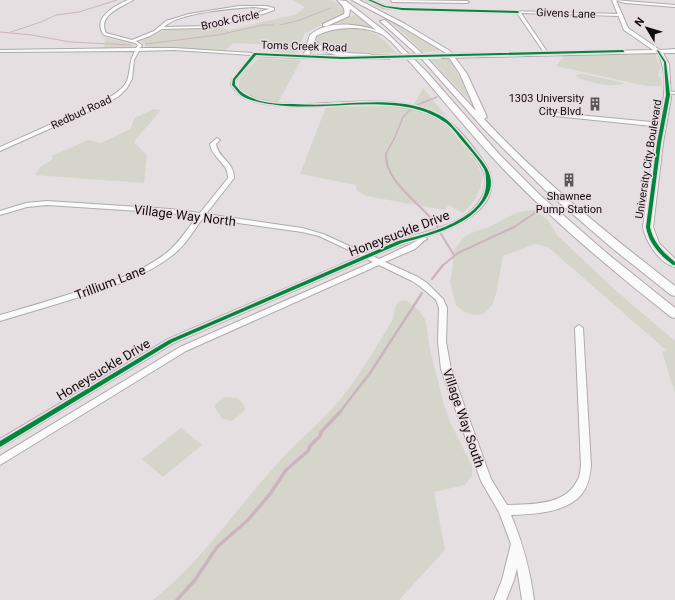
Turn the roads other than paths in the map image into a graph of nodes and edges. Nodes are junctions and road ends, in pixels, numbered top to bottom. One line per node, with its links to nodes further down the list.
1 (131, 0): 15 (street)
2 (354, 0): 22 (highway); 29 (highway)
3 (369, 0): 9 (street, Givens Lane)
4 (342, 1): 14 (highway); 23 (highway)
5 (392, 1): 6 (street)
6 (467, 1): 9 (street)
7 (616, 2): 8 (street); 11 (main road)
8 (675, 6)
9 (468, 10): 10 (street, Givens Lane)
10 (518, 12): 11 (street, Givens Lane); 20 (street)
11 (620, 15): 17 (main road)
12 (161, 28): 12 (street, Brook Circle); 15 (street, Brook Circle)
13 (311, 39): 14 (highway); 23 (highway); 24 (highway)
14 (392, 40): 39 (highway)
15 (132, 41): 16 (street)
16 (137, 50): 18 (street, Toms Creek Road); 21 (street, Toms Creek Road); 31 (street, Redbud Road)
17 (658, 50): 19 (main road, Toms Creek Road); 20 (main road, Toms Creek Road); 26 (main road, University City Boulevard)
18 (0, 51)
19 (675, 51)
20 (546, 53): 22 (main road, Toms Creek Road)
21 (255, 54): 23 (street, Toms Creek Road); 34 (street, Honeysuckle Drive)
22 (450, 55): 25 (main road, Toms Creek Road, bridge); 29 (highway)
23 (303, 56): 24 (street, Toms Creek Road); 25 (main road, Toms Creek Road)
24 (370, 56): 25 (main road, Toms Creek Road)
25 (392, 56)
26 (672, 93): 28 (main road, University City Boulevard)
27 (557, 116): 28 (street)
28 (662, 125): 37 (main road, University City Boulevard)
29 (487, 127): 38 (highway)
30 (217, 140): 33 (street, Trillium Lane)
31 (0, 149)
32 (0, 213): 33 (street, Village Way North)
33 (202, 216): 35 (street, Village Way North); 40 (street, Trillium Lane)
34 (428, 236): 35 (street, Honeysuckle Drive); 36 (street, Honeysuckle Drive)
35 (366, 256): 36 (street, Village Way South); 42 (street, Honeysuckle Drive)
36 (379, 262): 43 (street, Honeysuckle Drive); 44 (street, Village Way South)
37 (675, 264)
38 (675, 292)
39 (675, 314)
40 (0, 318)
41 (579, 328): 44 (street)
42 (0, 444)
43 (0, 461)
44 (504, 510): 45 (street, Village Way South)
45 (517, 544): 46 (street); 47 (street, Village Way South)
46 (500, 600)
47 (528, 600)

